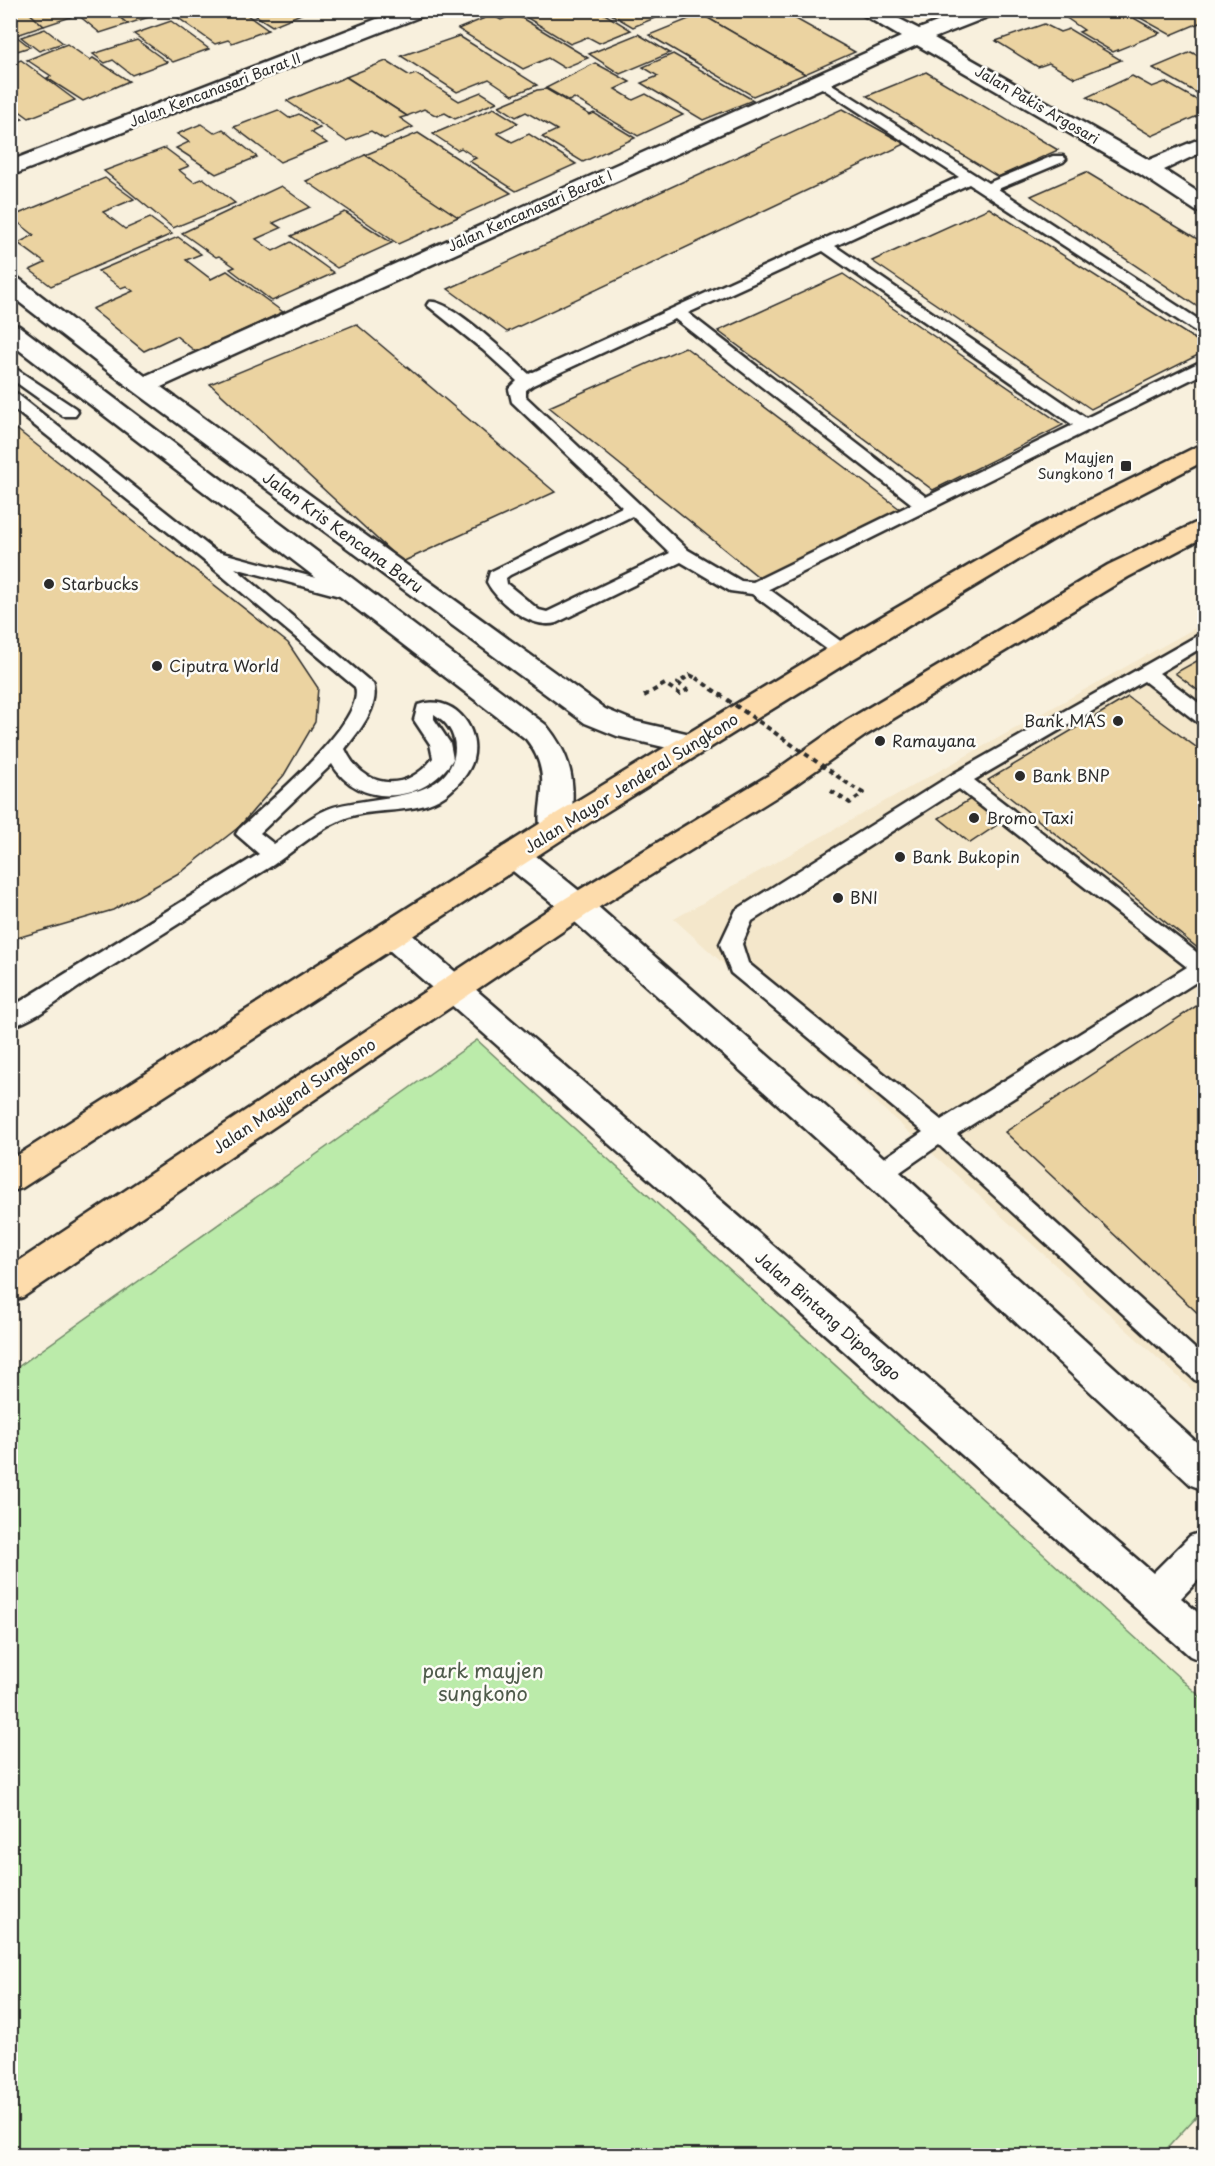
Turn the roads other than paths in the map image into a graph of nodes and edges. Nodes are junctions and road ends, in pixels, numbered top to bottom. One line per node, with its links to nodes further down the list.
1 (374, 10): 5 (street, Jalan Kencanasari Barat II)
2 (420, 10): 5 (street, Jalan Kencanasari Barat II)
3 (865, 10): 6 (street, Jalan Pakis Argosari)
4 (988, 10): 6 (street, Jalan Kencanasari Barat I)
5 (353, 28): 9 (street, Jalan Kencanasari Barat II); 11 (street, Jalan Kencanasari Barat II)
6 (918, 37): 7 (street, Jalan Kencanasari Barat I); 12 (street, Jalan Pakis Argosari)
7 (819, 80): 13 (lane); 25 (street, Jalan Kencanasari Barat I)
8 (1204, 143): 12 (street)
9 (10, 150)
10 (1058, 159): 14 (lane)
11 (10, 169)
12 (1148, 169): 15 (street, Jalan Pakis Argosari)
13 (970, 178): 14 (lane); 16 (lane)
14 (986, 189): 20 (lane)
15 (1204, 206)
16 (825, 246): 19 (lane); 28 (lane)
17 (10, 283): 25 (street, Jalan Kris Kencana Baru)
18 (435, 305): 24 (lane)
19 (677, 313): 24 (lane); 30 (lane)
20 (1204, 330)
21 (10, 332): 36 (street)
22 (1204, 367): 28 (lane)
23 (10, 370): 27 (lane)
24 (527, 381): 31 (lane)
25 (143, 386): 41 (street, Jalan Kris Kencana Baru)
26 (10, 397): 34 (lane)
27 (69, 412)
28 (1086, 426): 30 (lane)
29 (1204, 451): 38 (main road, Jalan Mayor Jenderal Sungkono)
30 (925, 505): 35 (lane)
31 (635, 508): 33 (lane); 33 (lane)
32 (1204, 527): 47 (main road)
33 (682, 554): 35 (lane)
34 (208, 555): 36 (lane); 42 (lane)
35 (756, 588): 38 (lane)
36 (351, 593): 44 (street)
37 (1204, 638): 39 (lane)
38 (843, 652): 41 (main road, Jalan Mayor Jenderal Sungkono)
39 (1145, 672): 40 (lane); 43 (lane)
40 (1204, 717)
41 (693, 744): 44 (main road, Jalan Mayor Jenderal Sungkono)
42 (335, 748): 45 (lane); 45 (lane)
43 (960, 779): 49 (lane); 52 (lane)
44 (555, 829): 46 (main road, Jalan Mayor Jenderal Sungkono)
45 (274, 854): 51 (lane)
46 (514, 855): 47 (street, Jalan Mayor Jenderal Sungkono); 48 (main road)
47 (577, 906): 50 (main road, Jalan Mayjend Sungkono); 53 (street)
48 (391, 934): 50 (street); 54 (main road)
49 (1204, 968): 52 (lane)
50 (453, 988): 55 (main road, Jalan Mayjend Sungkono); 59 (street, Jalan Bintang Diponggo)
51 (10, 1019)
52 (940, 1134): 53 (lane); 56 (lane)
53 (879, 1174): 57 (street)
54 (10, 1178)
55 (10, 1286)
56 (1204, 1372)
57 (1204, 1473)
58 (1204, 1548): 59 (street)
59 (1155, 1598): 60 (street, Jalan Bintang Diponggo)
60 (1204, 1642)

